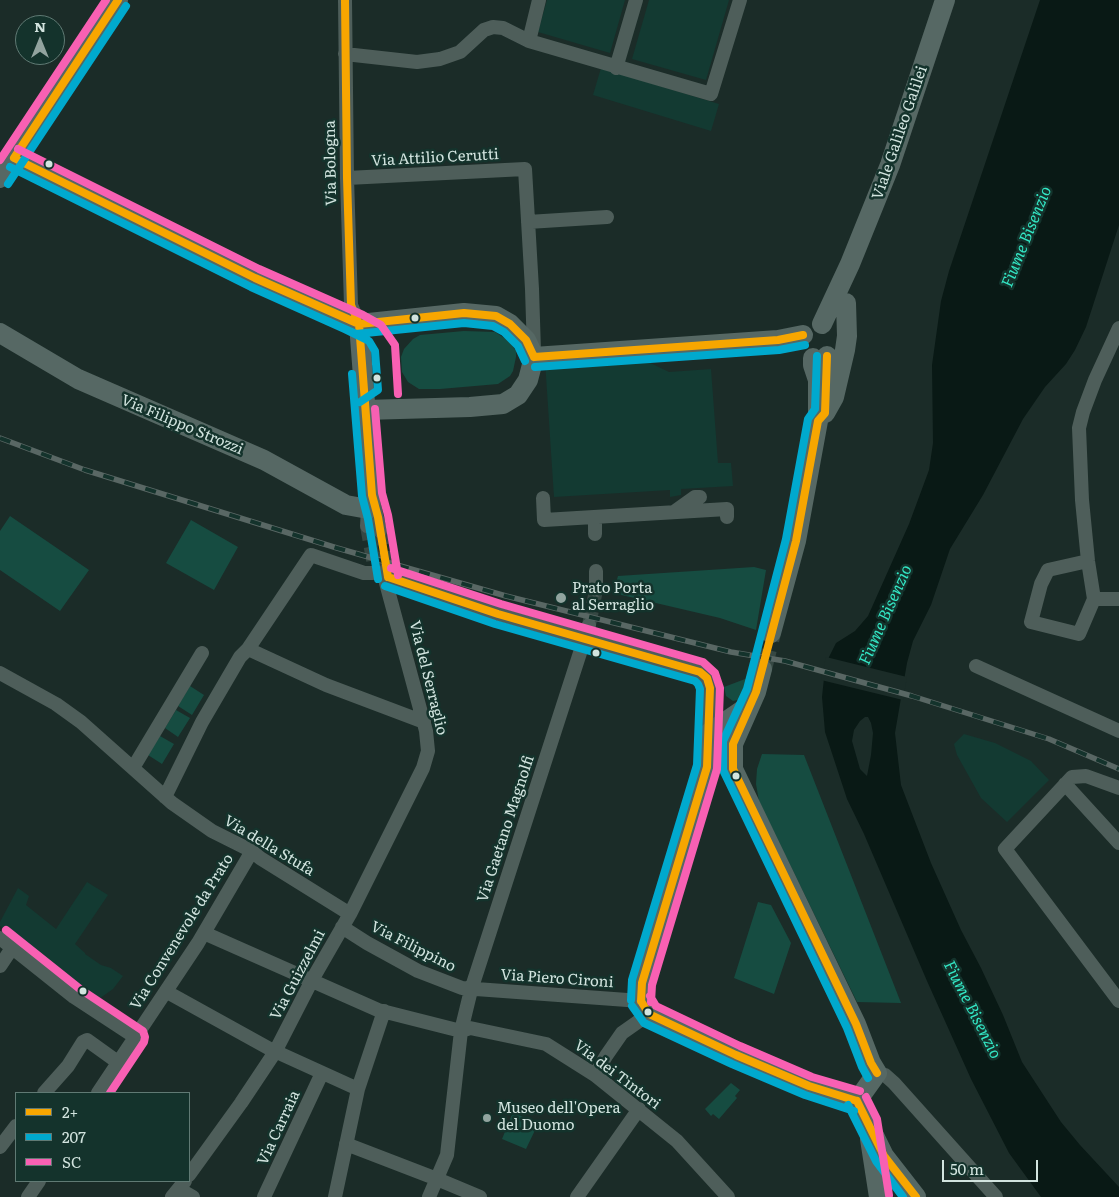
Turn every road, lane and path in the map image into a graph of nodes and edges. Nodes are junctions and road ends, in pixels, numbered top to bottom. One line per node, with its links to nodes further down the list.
1 (118, 0): 10 (street)
2 (345, 0): 8 (street, Via Bologna)
3 (539, 0): 7 (street)
4 (636, 0): 9 (street)
5 (740, 0): 9 (street)
6 (945, 0): 15 (street, Viale Galileo Galilei)
7 (529, 42): 8 (street); 9 (street)
8 (345, 54): 12 (street, Via Bologna)
9 (616, 68)
10 (14, 158): 11 (street); 17 (street)
11 (0, 178)
12 (347, 178): 14 (street, Via Attilio Cerutti); 17 (street, Via Bologna)
13 (607, 217): 14 (street)
14 (528, 222): 22 (street)
15 (850, 264): 16 (street); 19 (street)
16 (846, 303): 19 (street); 24 (street)
17 (359, 324): 22 (street); 23 (street)
18 (1119, 328): 31 (street)
19 (828, 329): 21 (street); 21 (street)
20 (0, 333): 23 (street, Via Filippo Strozzi)
21 (811, 350): 22 (street); 24 (street)
22 (534, 357): 23 (street)
23 (365, 410)
24 (821, 417): 38 (street)
25 (700, 496): 27 (street)
26 (543, 498): 29 (street)
27 (674, 512): 28 (street); 29 (street)
28 (727, 516)
29 (595, 517): 30 (street)
30 (595, 534)
31 (1088, 561): 35 (street); 35 (street)
32 (596, 571): 34 (street)
33 (381, 574): 37 (street); 40 (street); 45 (street, Via del Serraglio)
34 (596, 590)
35 (1094, 599): 36 (street)
36 (1119, 599)
37 (588, 632): 47 (street); 64 (street, Via Gaetano Magnolfi)
38 (771, 633)
39 (202, 652): 50 (street)
40 (244, 653): 45 (street); 54 (street)
41 (976, 666): 46 (street)
42 (762, 669): 44 (street)
43 (0, 673): 50 (street, Via della Stufa)
44 (750, 705): 47 (street); 48 (street)
45 (424, 722): 57 (street, Via del Serraglio)
46 (1119, 731)
47 (709, 738): 48 (street); 49 (street)
48 (733, 744): 51 (street)
49 (707, 767): 51 (street); 67 (street)
50 (133, 768): 54 (street, Via della Stufa)
51 (733, 768): 74 (street)
52 (1065, 784): 53 (street); 55 (street); 66 (street)
53 (1119, 788)
54 (169, 800): 56 (street, Via della Stufa)
55 (1119, 843)
56 (252, 851): 57 (street, Via della Stufa); 59 (street, Via Convenevole da Prato)
57 (350, 914): 58 (street, Via Guizzelmi)
58 (342, 927): 63 (street, Via Guizzelmi); 64 (street, Via Filippino)
59 (204, 933): 63 (street, Via dei Tintori); 65 (street, Via Convenevole da Prato)
60 (0, 938): 61 (street)
61 (12, 948): 62 (street); 70 (street)
62 (0, 966)
63 (312, 980): 68 (street, Via dei Tintori); 71 (street, Via Guizzelmi)
64 (471, 990): 67 (street, Via Piero Cironi); 69 (street, Via Gaetano Magnolfi)
65 (166, 992): 70 (street, Via Convenevole da Prato); 71 (street)
66 (1119, 1001)
67 (645, 1008): 75 (street); 79 (street)
68 (381, 1011): 69 (street, Via dei Tintori); 76 (street)
69 (461, 1031): 75 (street, Via dei Tintori); 86 (street, Via Gaetano Magnolfi)
70 (138, 1033): 72 (street, Via Convenevole da Prato)
71 (275, 1052): 73 (street); 85 (street, Via Guizzelmi)
72 (117, 1066): 77 (street); 78 (street)
73 (322, 1073): 76 (street); 92 (street, Via Carraia)
74 (877, 1073): 79 (street); 99 (street)
75 (595, 1075): 80 (street, Via dei Tintori)
76 (357, 1089): 83 (street)
77 (45, 1092)
78 (99, 1092)
79 (857, 1100): 81 (street)
80 (639, 1109): 95 (street); 96 (street, Via dei Tintori)
81 (867, 1122): 97 (street); 98 (street)
82 (15, 1127): 84 (street)
83 (346, 1144): 86 (street); 93 (street)
84 (0, 1147)
85 (190, 1174)
86 (437, 1179): 89 (street); 94 (street, Via Gaetano Magnolfi)
87 (38, 1182): 90 (street)
88 (179, 1189): 91 (street)
89 (476, 1196)
90 (28, 1197)
91 (192, 1197)
92 (264, 1197)
93 (335, 1197)
94 (429, 1197)
95 (577, 1197)
96 (728, 1197)
97 (879, 1197)
98 (916, 1197)
99 (996, 1197)

